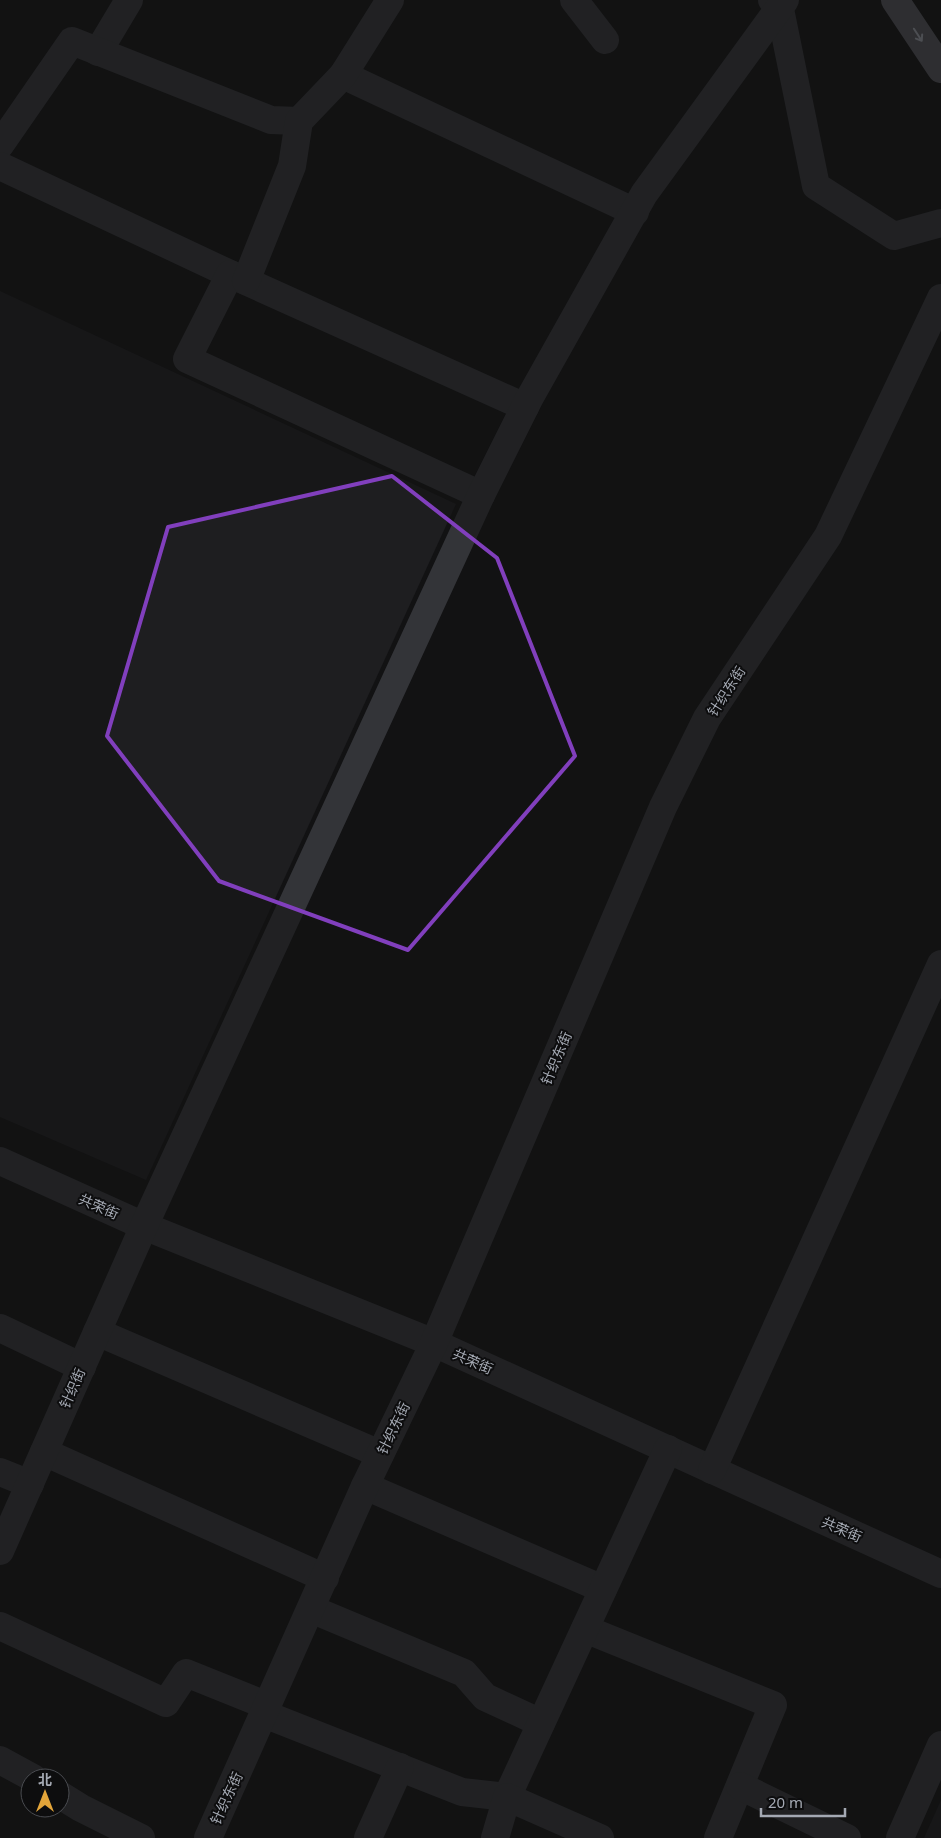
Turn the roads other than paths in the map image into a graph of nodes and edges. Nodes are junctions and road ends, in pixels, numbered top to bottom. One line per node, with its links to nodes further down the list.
1 (130, 0): 7 (street)
2 (574, 0): 6 (street)
3 (895, 0): 8 (main road, one-way to 8)
4 (382, 2): 9 (street)
5 (779, 3): 13 (street, 针织街); 14 (street)
6 (605, 40)
7 (98, 52): 10 (street); 11 (street)
8 (941, 69)
9 (343, 75): 10 (street); 13 (street)
10 (299, 121): 15 (street)
11 (0, 145)
12 (0, 166): 15 (street)
13 (635, 212): 17 (street, 针织街)
14 (941, 223)
15 (238, 277): 17 (street); 18 (street)
16 (941, 298): 24 (street, 针织东街)
17 (525, 407): 18 (street, 针织街)
18 (481, 495): 21 (street, 针织街)
19 (941, 964): 29 (street)
20 (0, 1161): 21 (street, 共荣街)
21 (144, 1226): 23 (street, 针织街); 24 (street, 共荣街)
22 (0, 1328): 25 (street)
23 (97, 1332): 25 (street, 针织街); 28 (street)
24 (434, 1343): 26 (street, 共荣街); 28 (street, 针织东街)
25 (82, 1367): 27 (street, 针织街)
26 (668, 1449): 29 (street, 共荣街); 36 (street)
27 (44, 1452): 31 (street, 针织街); 35 (street)
28 (380, 1454): 32 (street, 针织东街)
29 (712, 1470): 34 (street, 共荣街)
30 (0, 1472): 31 (street)
31 (30, 1484): 33 (street, 针织街)
32 (365, 1486): 35 (street, 针织东街); 36 (street)
33 (0, 1551)
34 (941, 1574)
35 (324, 1578): 37 (street, 针织东街)
36 (603, 1589): 39 (street)
37 (311, 1610): 40 (street, 针织东街); 41 (street)
38 (0, 1626): 40 (street)
39 (585, 1629): 41 (street); 46 (street)
40 (266, 1710): 44 (street); 50 (street, 针织东街)
41 (541, 1723): 47 (street)
42 (941, 1744): 56 (street)
43 (0, 1760): 45 (street)
44 (400, 1767): 47 (street); 51 (street)
45 (20, 1771)
46 (740, 1786): 54 (street); 55 (street)
47 (507, 1797): 52 (street); 53 (street)
48 (70, 1801): 49 (street)
49 (141, 1838)
50 (208, 1838)
51 (368, 1838)
52 (495, 1838)
53 (600, 1838)
54 (718, 1838)
55 (847, 1838)
56 (900, 1838)

